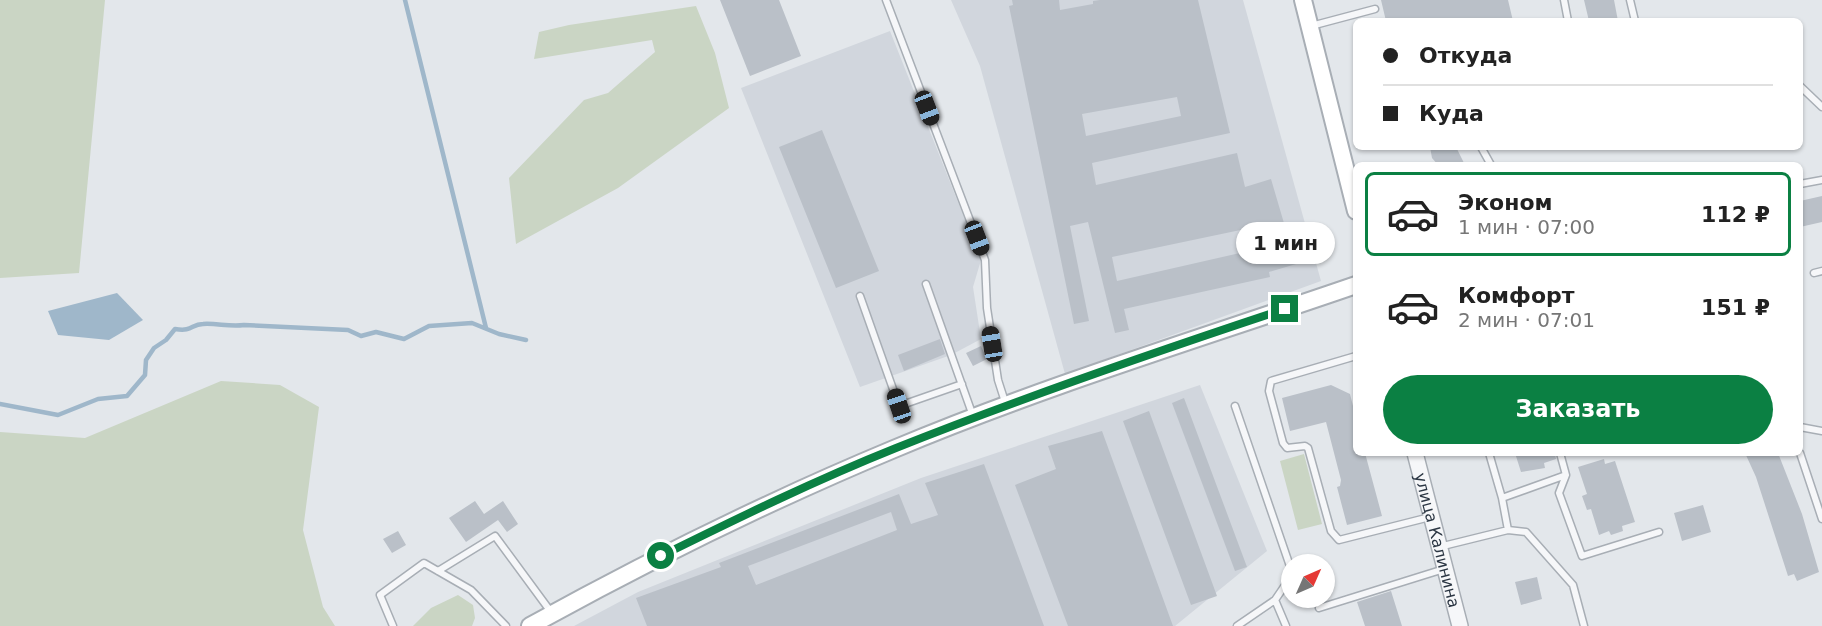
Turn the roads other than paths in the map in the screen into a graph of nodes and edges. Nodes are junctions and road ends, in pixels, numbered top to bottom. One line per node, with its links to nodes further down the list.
1 (886, 0): 21 (lane)
2 (1303, 0): 8 (main road)
3 (1564, 0): 6 (lane)
4 (1630, 0): 7 (lane)
5 (1375, 9): 8 (lane)
6 (1567, 18)
7 (1634, 18)
8 (1310, 27): 13 (main road)
9 (1803, 89): 10 (lane)
10 (1822, 106)
11 (1822, 180): 12 (lane)
12 (1803, 183)
13 (1353, 199)
14 (1822, 271): 15 (lane)
15 (1814, 273)
16 (926, 284): 20 (lane)
17 (1353, 286): 21 (main road)
18 (860, 296): 20 (lane)
19 (1353, 358): 32 (lane)
20 (962, 384): 23 (lane)
21 (1006, 406): 23 (main road)
22 (1235, 406): 37 (lane)
23 (974, 418): 43 (main road)
24 (1803, 427): 25 (lane)
25 (1822, 430)
26 (1416, 456): 32 (street, улица Калинина)
27 (1491, 456): 31 (lane)
28 (1561, 456): 30 (lane)
29 (1801, 456): 33 (lane)
30 (1566, 475): 31 (lane); 35 (lane)
31 (1502, 498): 34 (lane)
32 (1431, 517): 36 (street, улица Калинина)
33 (1822, 519)
34 (1508, 530): 36 (lane); 50 (lane)
35 (1659, 532)
36 (1438, 547): 38 (street, улица Калинина)
37 (1285, 554)
38 (1444, 569): 42 (lane); 49 (street, улица Калинина)
39 (438, 571): 43 (lane); 44 (lane); 45 (lane)
40 (1281, 591): 41 (lane)
41 (1275, 600): 47 (lane); 48 (lane)
42 (1335, 603)
43 (552, 614): 46 (main road)
44 (393, 626)
45 (506, 626)
46 (530, 626)
47 (1237, 626)
48 (1286, 626)
49 (1460, 626)
50 (1584, 626)

